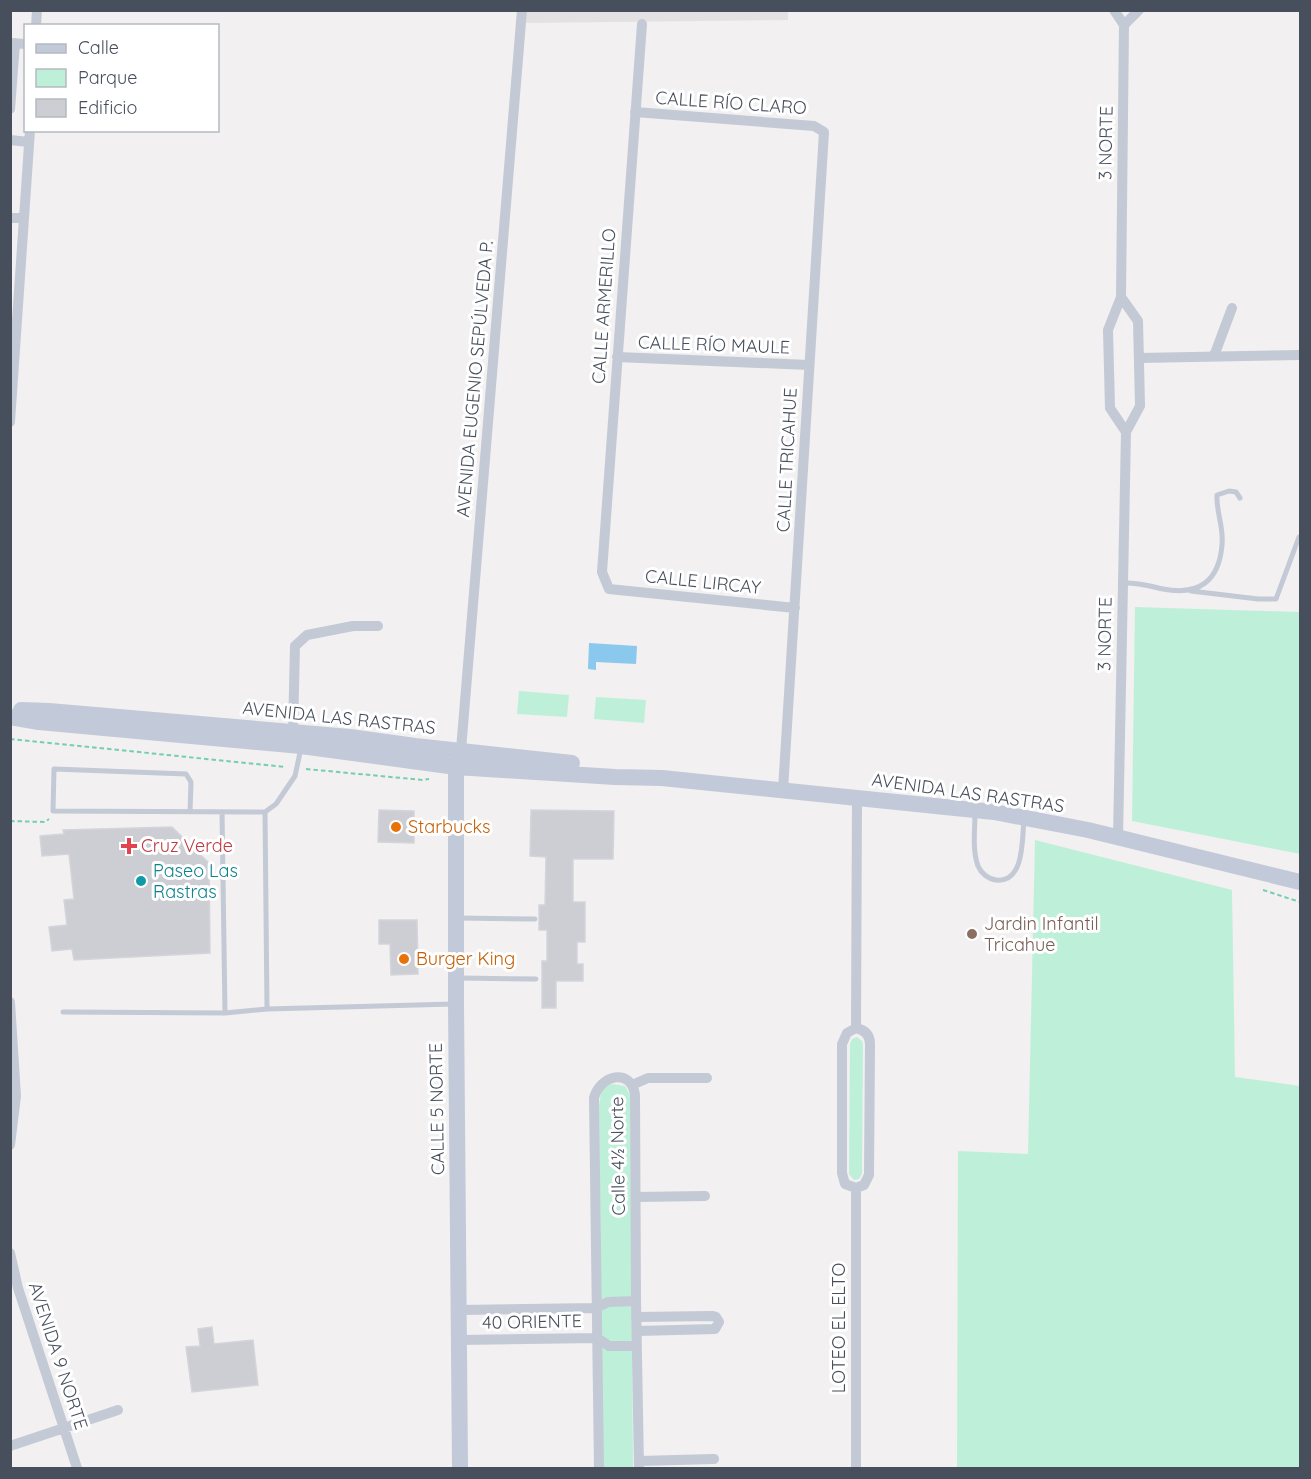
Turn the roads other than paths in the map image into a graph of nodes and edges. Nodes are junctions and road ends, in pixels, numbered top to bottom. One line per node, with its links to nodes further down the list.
1 (522, 10): 34 (street, AVENIDA EUGENIO SEPÚLVEDA P.)
2 (1114, 10): 5 (street)
3 (1139, 10): 5 (street)
4 (642, 24): 8 (street, CALLE ARMERILLO)
5 (1124, 26): 14 (street, 3 NORTE)
6 (17, 43): 7 (street)
7 (10, 109)
8 (635, 112): 9 (street, CALLE RÍO CLARO); 19 (street, CALLE ARMERILLO)
9 (824, 132): 21 (street, CALLE TRICAHUE)
10 (29, 136): 11 (street); 13 (street)
11 (10, 140)
12 (10, 218): 13 (street)
13 (24, 218): 18 (street)
14 (1121, 297): 20 (street, 3 NORTE); 23 (street, 3 NORTE)
15 (1233, 308): 17 (street)
16 (1300, 355): 17 (street)
17 (1214, 356): 20 (street)
18 (13, 357): 22 (street)
19 (617, 357): 21 (street, CALLE RÍO MAULE); 27 (street, CALLE ARMERILLO)
20 (1139, 358): 23 (street, 3 NORTE)
21 (809, 365): 29 (street, CALLE TRICAHUE)
22 (10, 422)
23 (1126, 432): 26 (street, 3 NORTE)
24 (1240, 498): 28 (lane)
25 (1299, 537): 28 (lane)
26 (1123, 583): 28 (lane); 44 (street, 3 NORTE)
27 (609, 589): 29 (street, CALLE LIRCAY)
28 (1190, 591)
29 (795, 608): 37 (street, CALLE TRICAHUE)
30 (378, 626): 33 (street)
31 (10, 710): 33 (street, AVENIDA LAS RASTRAS)
32 (10, 717): 33 (street, AVENIDA LAS RASTRAS)
33 (297, 739): 34 (street, AVENIDA LAS RASTRAS); 35 (street, AVENIDA LAS RASTRAS); 42 (lane)
34 (461, 750): 35 (street, CALLE 5 NORTE); 36 (street, AVENIDA LAS RASTRAS)
35 (456, 767): 36 (street, AVENIDA LAS RASTRAS); 46 (street, CALLE 5 NORTE)
36 (662, 778): 37 (street, AVENIDA LAS RASTRAS)
37 (783, 790): 38 (street, AVENIDA LAS RASTRAS)
38 (857, 798): 39 (street, AVENIDA LAS RASTRAS); 56 (street)
39 (975, 810): 43 (street, AVENIDA LAS RASTRAS); 43 (lane)
40 (190, 812): 40 (lane); 41 (lane)
41 (222, 812): 42 (lane); 54 (lane)
42 (265, 812): 52 (lane)
43 (1024, 817): 44 (street, AVENIDA LAS RASTRAS)
44 (1118, 837): 45 (street, AVENIDA LAS RASTRAS)
45 (1300, 882)
46 (457, 918): 47 (lane); 48 (street, CALLE 5 NORTE)
47 (535, 919)
48 (456, 977): 49 (lane); 51 (street, CALLE 5 NORTE)
49 (536, 980)
50 (10, 1002): 55 (street)
51 (456, 1004): 52 (lane); 67 (street, CALLE 5 NORTE)
52 (267, 1009): 54 (lane)
53 (63, 1012): 54 (lane)
54 (225, 1013)
55 (11, 1020): 59 (street)
56 (856, 1028): 60 (street); 60 (street, LOTEO EL ELTO)
57 (707, 1078): 58 (street)
58 (632, 1085): 62 (street, Calle 4½ Norte); 66 (street, Calle 4½ Norte)
59 (10, 1146)
60 (856, 1188): 81 (street, LOTEO EL ELTO)
61 (705, 1196): 62 (street)
62 (636, 1197): 65 (street, Calle 4½ Norte)
63 (10, 1253): 64 (street, AVENIDA 9 NORTE)
64 (14, 1287): 74 (street, AVENIDA 9 NORTE)
65 (636, 1300): 66 (street, 40 ORIENTE); 68 (street, Calle 4½ Norte)
66 (596, 1308): 67 (street, 40 ORIENTE); 70 (street, Calle 4½ Norte)
67 (459, 1310): 71 (street, CALLE 5 NORTE)
68 (636, 1317): 69 (street, Calle 4½ Norte); 69 (street)
69 (637, 1330): 72 (street, Calle 4½ Norte)
70 (597, 1338): 71 (street, 40 ORIENTE); 72 (street, 40 ORIENTE); 80 (street, Calle 4½ Norte)
71 (460, 1340): 79 (street, CALLE 5 NORTE)
72 (637, 1346): 77 (street, Calle 4½ Norte)
73 (118, 1410): 74 (street)
74 (63, 1428): 75 (street); 78 (street, AVENIDA 9 NORTE)
75 (10, 1446)
76 (714, 1460): 77 (street)
77 (639, 1465)
78 (77, 1468)
79 (460, 1468)
80 (598, 1468)
81 (856, 1468)

